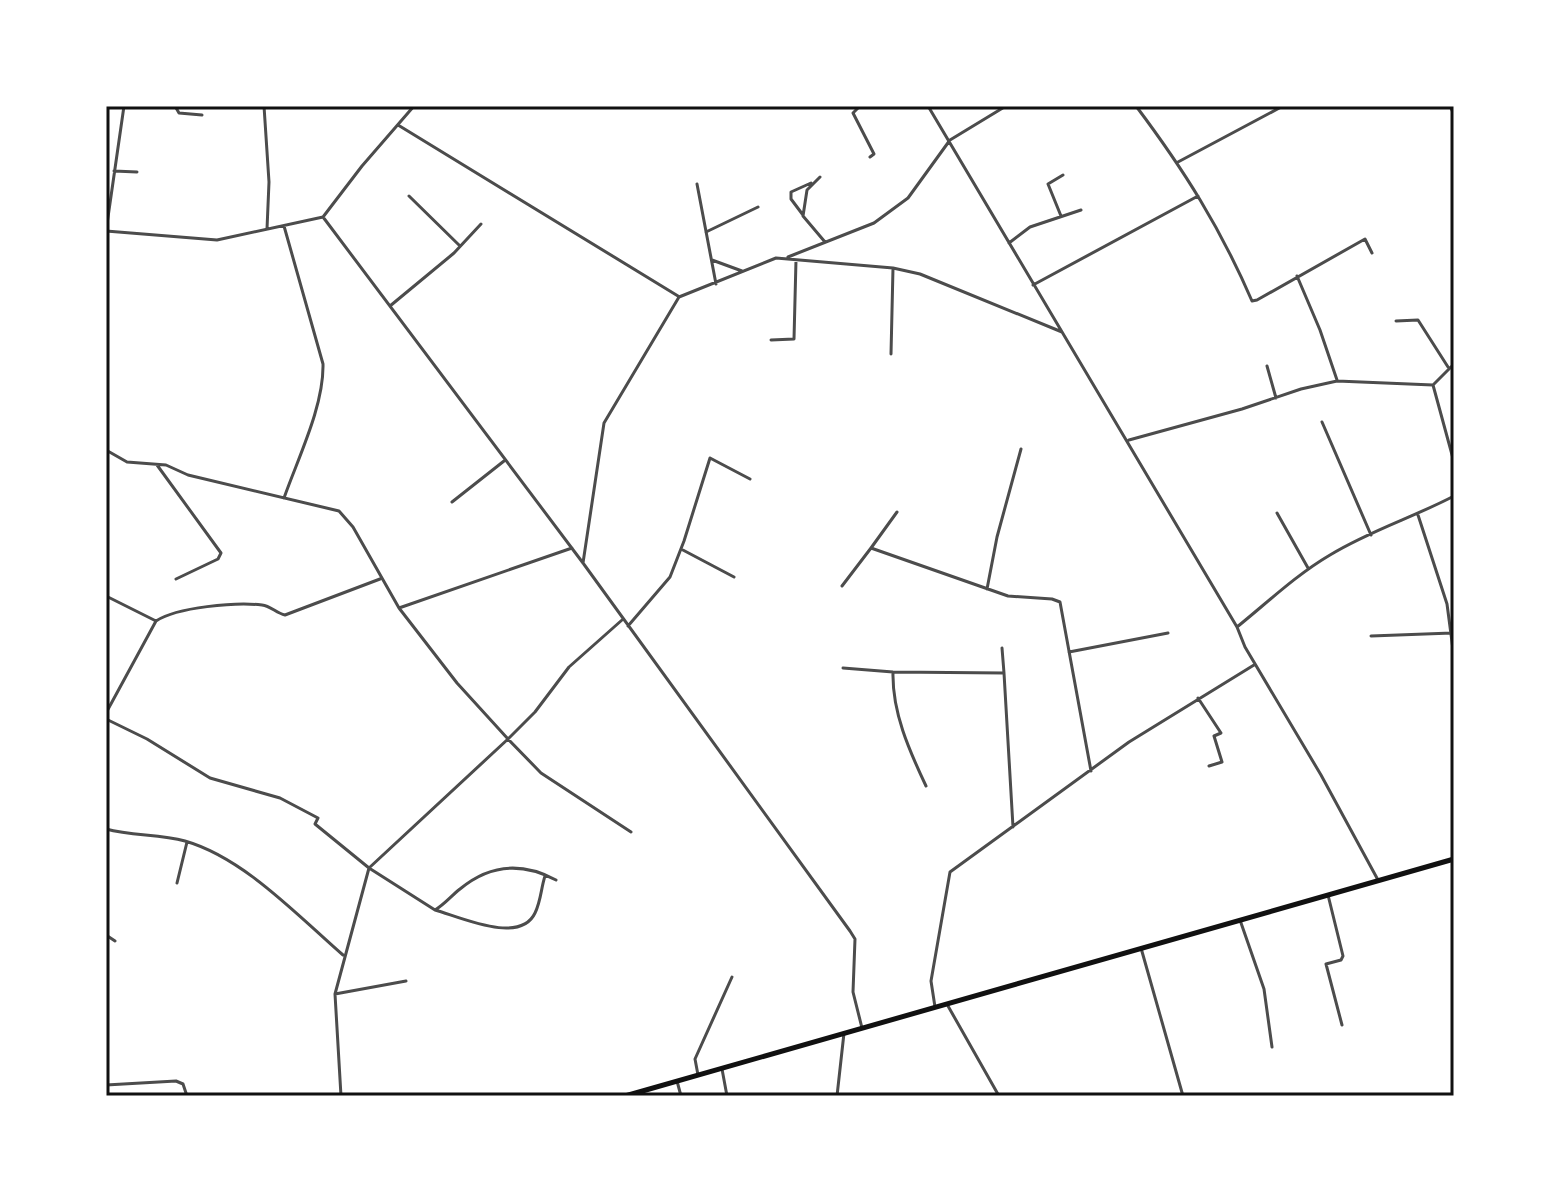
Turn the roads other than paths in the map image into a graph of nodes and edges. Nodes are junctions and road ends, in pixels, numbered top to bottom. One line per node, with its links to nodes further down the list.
1 (124, 106): 17 (street)
2 (175, 106): 11 (street)
3 (264, 106): 32 (street)
4 (414, 106): 13 (street)
5 (860, 106): 15 (street)
6 (928, 106): 14 (street)
7 (1006, 106): 14 (street)
8 (1136, 106): 16 (street)
9 (1283, 106): 16 (street)
10 (1450, 106): 12 (street)
11 (202, 115)
12 (1454, 115)
13 (398, 125): 29 (street); 47 (street)
14 (950, 140): 35 (street); 36 (street)
15 (870, 157)
16 (1178, 162): 23 (street)
17 (114, 171): 18 (street); 33 (street)
18 (137, 172)
19 (1063, 175): 28 (street)
20 (820, 177): 21 (street)
21 (811, 183): 27 (street); 27 (street)
22 (697, 184): 34 (street)
23 (1199, 195): 44 (street); 46 (street)
24 (409, 196): 37 (street)
25 (758, 207): 34 (street)
26 (1081, 210): 28 (street)
27 (803, 216): 35 (street)
28 (1061, 216): 36 (street)
29 (323, 217): 31 (street); 48 (street)
30 (481, 224): 37 (street)
31 (284, 226): 32 (street); 68 (street)
32 (267, 229): 33 (street)
33 (106, 231)
34 (706, 232): 40 (street)
35 (825, 242): 39 (street)
36 (1009, 243): 46 (street)
37 (460, 246): 48 (street)
38 (1372, 253): 44 (street)
39 (785, 259): 41 (street); 43 (street)
40 (712, 260): 43 (street); 45 (street)
41 (796, 260): 42 (street); 51 (street)
42 (893, 268): 50 (street); 52 (street)
43 (742, 271): 45 (street)
44 (1297, 276): 56 (street)
45 (716, 284): 47 (street)
46 (1033, 285): 50 (street)
47 (679, 297): 77 (street)
48 (390, 306): 63 (street)
49 (1396, 321): 55 (street)
50 (1062, 332): 60 (street)
51 (771, 340)
52 (891, 354)
53 (1454, 364): 55 (street)
54 (1267, 366): 58 (street)
55 (1448, 367): 57 (street)
56 (1337, 381): 57 (street); 58 (street)
57 (1433, 385): 64 (street)
58 (1276, 398): 60 (street)
59 (1322, 422): 73 (street)
60 (1127, 440): 91 (street)
61 (1021, 449): 83 (street)
62 (106, 450): 65 (street)
63 (504, 461): 69 (street); 74 (street)
64 (1454, 462)
65 (157, 465): 68 (street); 80 (street)
66 (750, 479): 76 (street)
67 (1454, 496): 72 (street)
68 (284, 498): 81 (street)
69 (452, 502)
70 (897, 512): 75 (street)
71 (1277, 513): 78 (street)
72 (1418, 515): 73 (street); 85 (street)
73 (1371, 535): 78 (street)
74 (572, 548): 77 (street); 87 (street)
75 (871, 548): 82 (street); 83 (street)
76 (681, 549): 79 (street); 90 (street)
77 (583, 563): 88 (street)
78 (1308, 568): 91 (street)
79 (734, 577)
80 (176, 579)
81 (380, 579): 87 (street); 89 (street)
82 (842, 586)
83 (987, 589): 96 (street)
84 (106, 596): 89 (street)
85 (1447, 604): 86 (street); 93 (street)
86 (1454, 604)
87 (399, 608): 105 (street)
88 (623, 620): 90 (street); 105 (street)
89 (156, 621): 103 (street)
90 (628, 626): 132 (street)
91 (1237, 627): 98 (street)
92 (1168, 633): 96 (street)
93 (1452, 633): 94 (street); 97 (street)
94 (1371, 636)
95 (1002, 648): 101 (street)
96 (1069, 652): 107 (street)
97 (1454, 657)
98 (1255, 664): 102 (street); 117 (street)
99 (843, 668): 100 (street)
100 (893, 672): 101 (street); 108 (street)
101 (1004, 673): 109 (street)
102 (1198, 698): 106 (street); 107 (street)
103 (106, 713)
104 (106, 719): 114 (street)
105 (508, 739): 111 (street); 114 (street)
106 (1209, 766)
107 (1091, 771): 109 (street)
108 (926, 786)
109 (1013, 827): 130 (street)
110 (106, 829): 112 (street)
111 (631, 832)
112 (187, 842): 118 (street); 125 (street)
113 (1454, 859): 117 (main road)
114 (369, 868): 120 (street); 125 (street)
115 (545, 874): 116 (street); 120 (street); 120 (street)
116 (556, 880)
117 (1378, 880): 119 (main road)
118 (177, 883)
119 (1328, 895): 121 (main road); 131 (street)
120 (435, 910)
121 (1240, 920): 124 (main road); 134 (street)
122 (106, 935): 123 (street)
123 (115, 941)
124 (1141, 948): 129 (main road); 146 (street)
125 (344, 955): 128 (street)
126 (732, 977): 136 (street)
127 (406, 981): 128 (street)
128 (335, 994): 140 (street)
129 (946, 1003): 130 (main road); 145 (street)
130 (935, 1007): 132 (main road)
131 (1342, 1025)
132 (862, 1028): 133 (main road)
133 (844, 1033): 135 (main road); 144 (street)
134 (1272, 1047)
135 (722, 1069): 136 (main road); 143 (street)
136 (698, 1075): 137 (main road)
137 (677, 1081): 141 (main road); 142 (street)
138 (106, 1085): 139 (street)
139 (187, 1096)
140 (341, 1096)
141 (625, 1096)
142 (681, 1096)
143 (727, 1096)
144 (837, 1096)
145 (999, 1096)
146 (1183, 1096)

